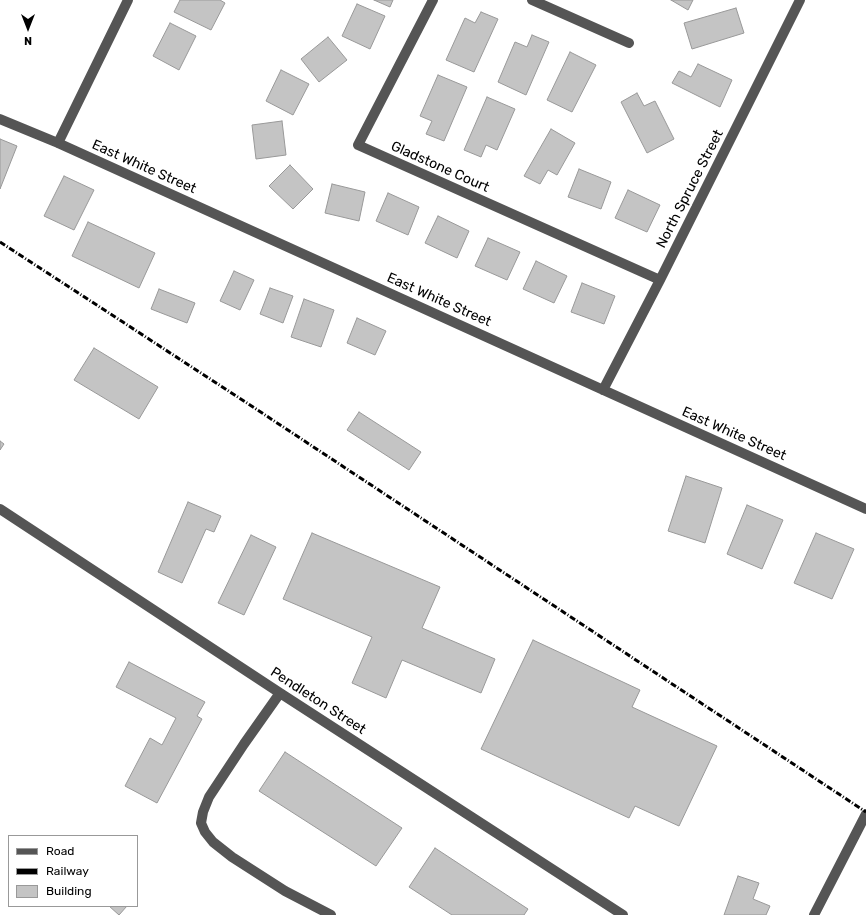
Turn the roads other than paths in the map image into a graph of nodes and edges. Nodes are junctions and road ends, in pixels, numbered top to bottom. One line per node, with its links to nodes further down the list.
1 (128, 0): 7 (street)
2 (433, 0): 8 (street, Gladstone Court)
3 (532, 0): 5 (street)
4 (800, 0): 8 (street, North Spruce Street)
5 (629, 43)
6 (0, 119): 7 (street, East White Street)
7 (58, 143): 9 (street, East White Street)
8 (660, 280): 9 (street, North Spruce Street)
9 (603, 390): 11 (street, East White Street)
10 (0, 509): 12 (street, Pendleton Street)
11 (866, 509)
12 (280, 693): 14 (street); 15 (street, Pendleton Street)
13 (866, 814): 16 (street)
14 (331, 915)
15 (623, 915)
16 (814, 915)

